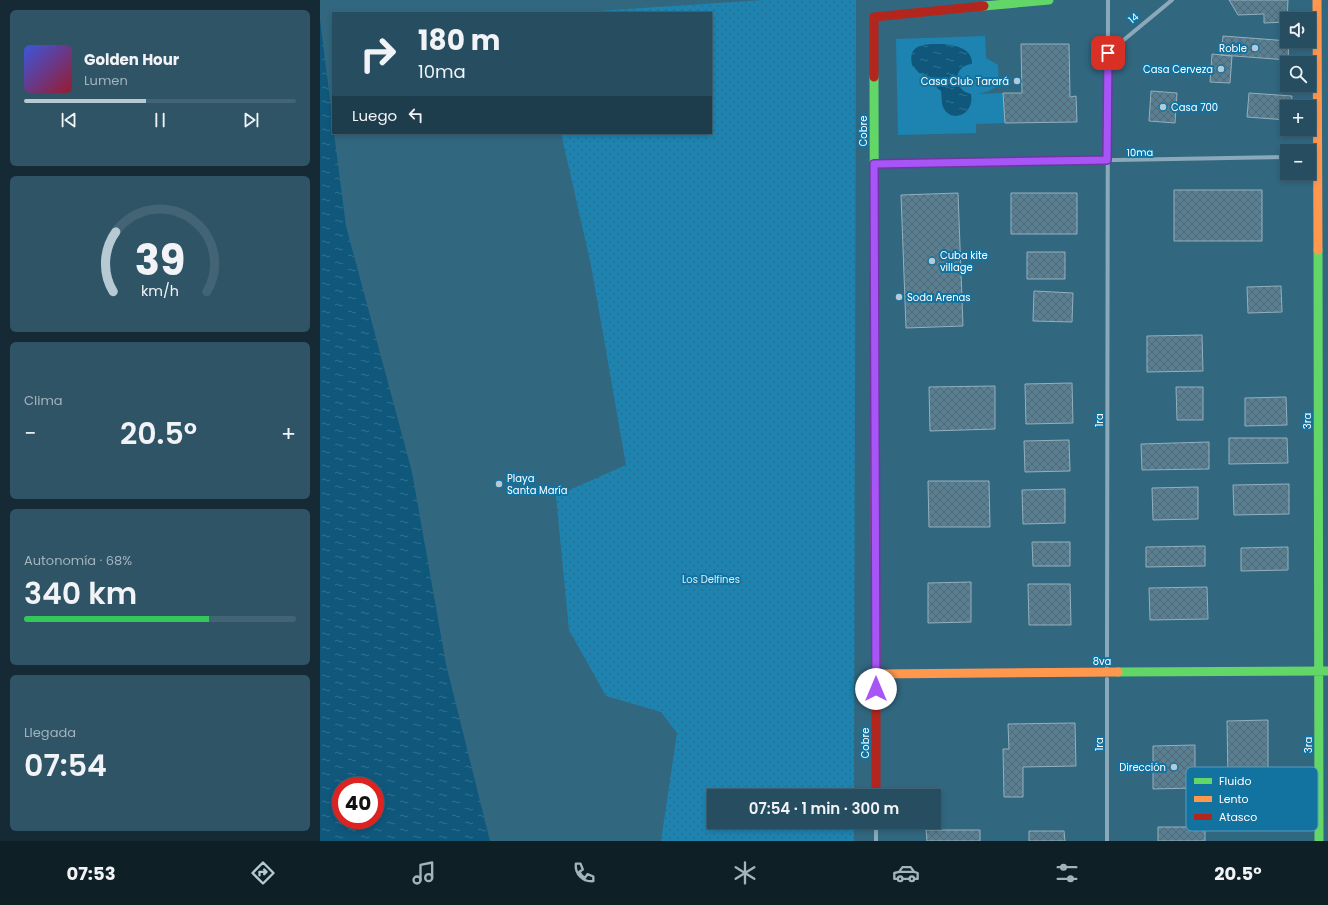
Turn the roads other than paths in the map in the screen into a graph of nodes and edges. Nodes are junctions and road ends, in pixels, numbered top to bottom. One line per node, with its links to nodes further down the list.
1 (1049, 0): 8 (street, Cobre)
2 (1108, 0): 5 (street, 1ra)
3 (1172, 0): 5 (street, 14)
4 (1318, 0): 9 (street, 3ra)
5 (1108, 53): 7 (street, 1ra)
6 (1280, 157): 7 (street, 10ma)
7 (1107, 160): 8 (street, 10ma); 10 (street, 1ra)
8 (874, 164): 11 (street, Cobre)
9 (1323, 671): 10 (street, 8va); 16 (street, 3ra)
10 (1107, 672): 11 (street, 8va); 15 (street, 1ra)
11 (876, 674): 12 (street, Cobre)
12 (876, 789)
13 (876, 829): 14 (street)
14 (876, 841)
15 (1107, 841)
16 (1319, 841)

